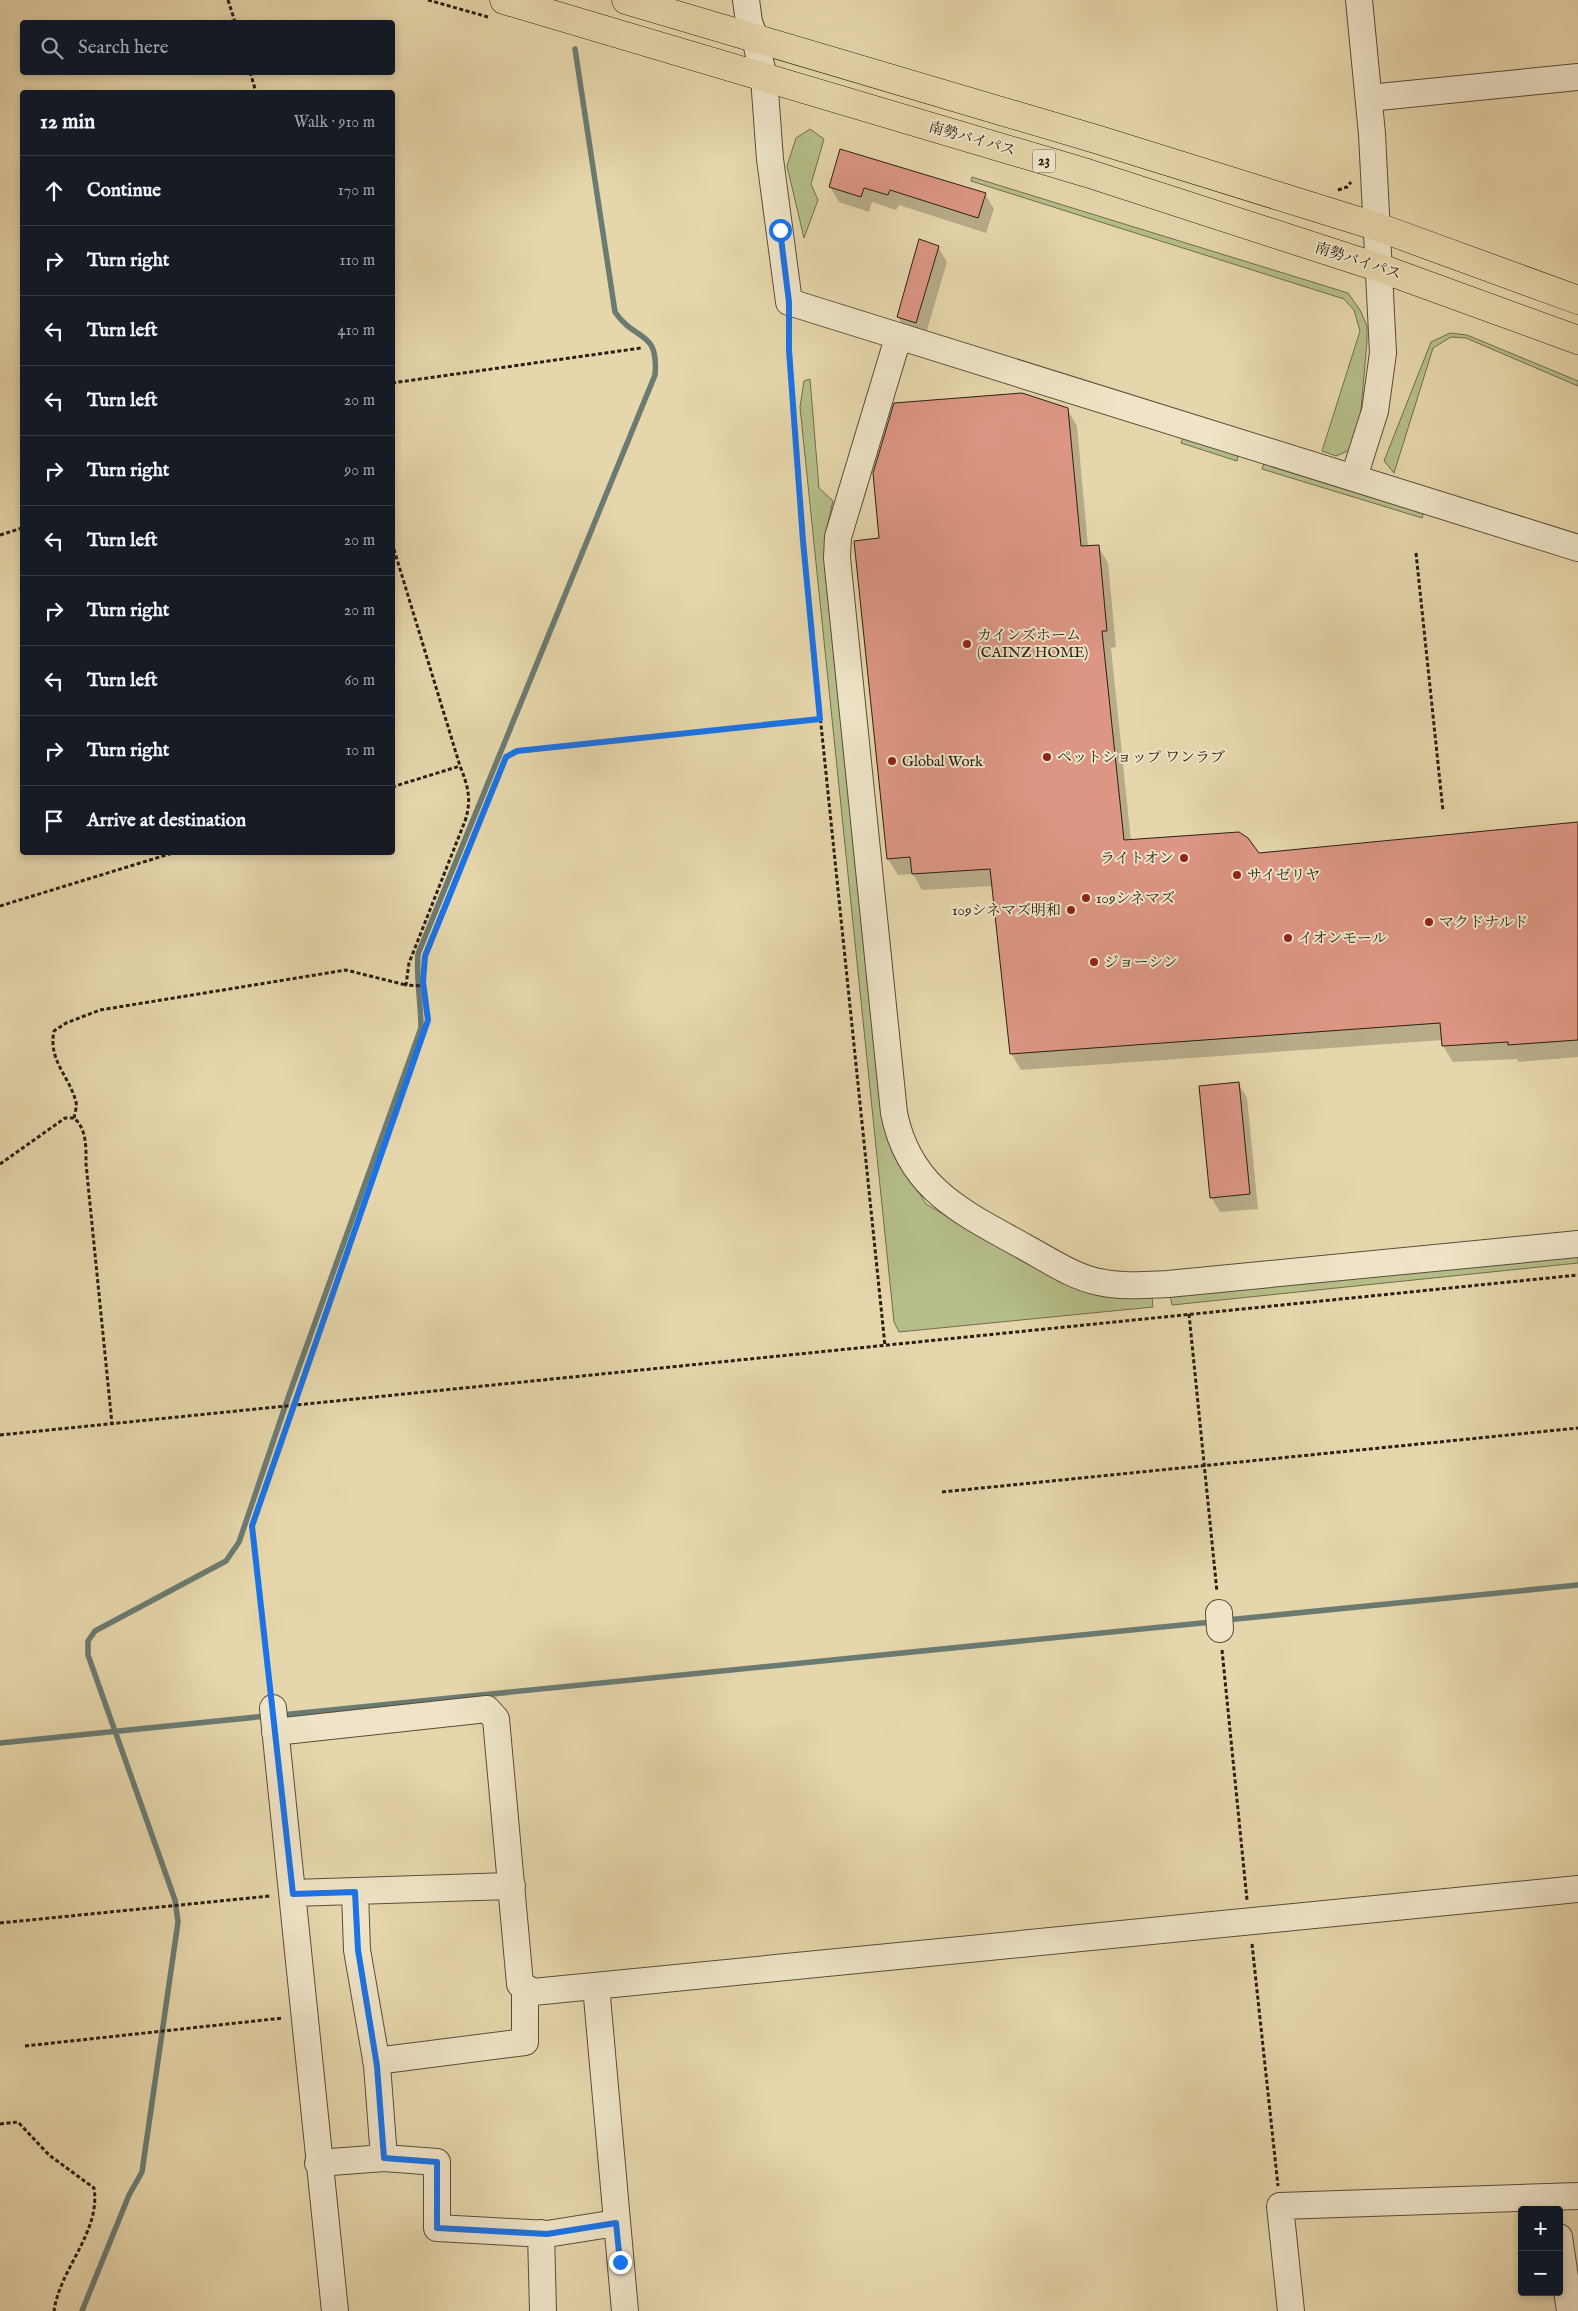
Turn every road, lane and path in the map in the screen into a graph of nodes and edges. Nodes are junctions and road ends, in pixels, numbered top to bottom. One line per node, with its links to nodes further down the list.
1 (228, 0): 6 (path)
2 (504, 0): 10 (highway, 南勢バイパス / 23)
3 (626, 0): 7 (highway, 23)
4 (746, 0): 7 (street)
5 (1359, 0): 12 (street)
6 (234, 20)
7 (756, 38): 10 (street); 13 (highway, 23)
8 (251, 75): 11 (path)
9 (1578, 77): 12 (street)
10 (764, 78): 14 (highway, 南勢バイパス / 23); 16 (street)
11 (255, 90)
12 (1369, 98): 13 (street)
13 (1378, 227): 14 (street); 15 (highway, 23)
14 (1380, 268): 18 (highway, 南勢バイパス / 23); 21 (street)
15 (1578, 300)
16 (789, 302): 17 (street); 27 (path)
17 (898, 338): 21 (street); 37 (street)
18 (1578, 340)
19 (641, 348): 20 (path)
20 (395, 383)
21 (1354, 477): 24 (street)
22 (20, 529): 23 (path)
23 (0, 535)
24 (1578, 548)
25 (395, 553): 28 (path)
26 (1416, 553): 30 (path)
27 (820, 719): 34 (path); 40 (path)
28 (460, 766): 29 (path); 33 (path)
29 (395, 786)
30 (1444, 811)
31 (166, 855): 32 (path)
32 (0, 906)
33 (408, 985): 34 (path); 35 (path)
34 (422, 986): 41 (path)
35 (74, 1118): 36 (path); 42 (path)
36 (0, 1164)
37 (1578, 1244)
38 (1578, 1275): 39 (path)
39 (1189, 1314): 40 (path); 45 (path)
40 (885, 1346): 41 (path)
41 (295, 1405): 42 (path); 47 (path)
42 (112, 1424): 44 (path)
43 (1578, 1428): 45 (path)
44 (0, 1435)
45 (1204, 1466): 46 (path); 52 (path)
46 (942, 1492)
47 (274, 1721): 48 (street); 51 (street)
48 (512, 1886): 50 (street); 55 (street)
49 (1578, 1889): 52 (street)
50 (355, 1892): 51 (street); 58 (street)
51 (293, 1894): 53 (path); 56 (street)
52 (1250, 1923): 54 (street); 63 (path)
53 (0, 1924)
54 (596, 1986): 55 (street); 64 (street)
55 (525, 1987): 58 (street)
56 (304, 2016): 57 (path); 61 (street)
57 (25, 2046)
58 (376, 2061): 60 (street)
59 (0, 2124): 67 (path)
60 (384, 2158): 61 (street); 65 (street)
61 (318, 2163): 68 (street)
62 (1562, 2201): 63 (street)
63 (1280, 2206): 71 (street)
64 (616, 2223): 65 (street); 70 (street)
65 (541, 2233): 69 (street)
66 (1561, 2251): 72 (street)
67 (54, 2311)
68 (335, 2311)
69 (543, 2311)
70 (625, 2311)
71 (1291, 2311)
72 (1570, 2311)

